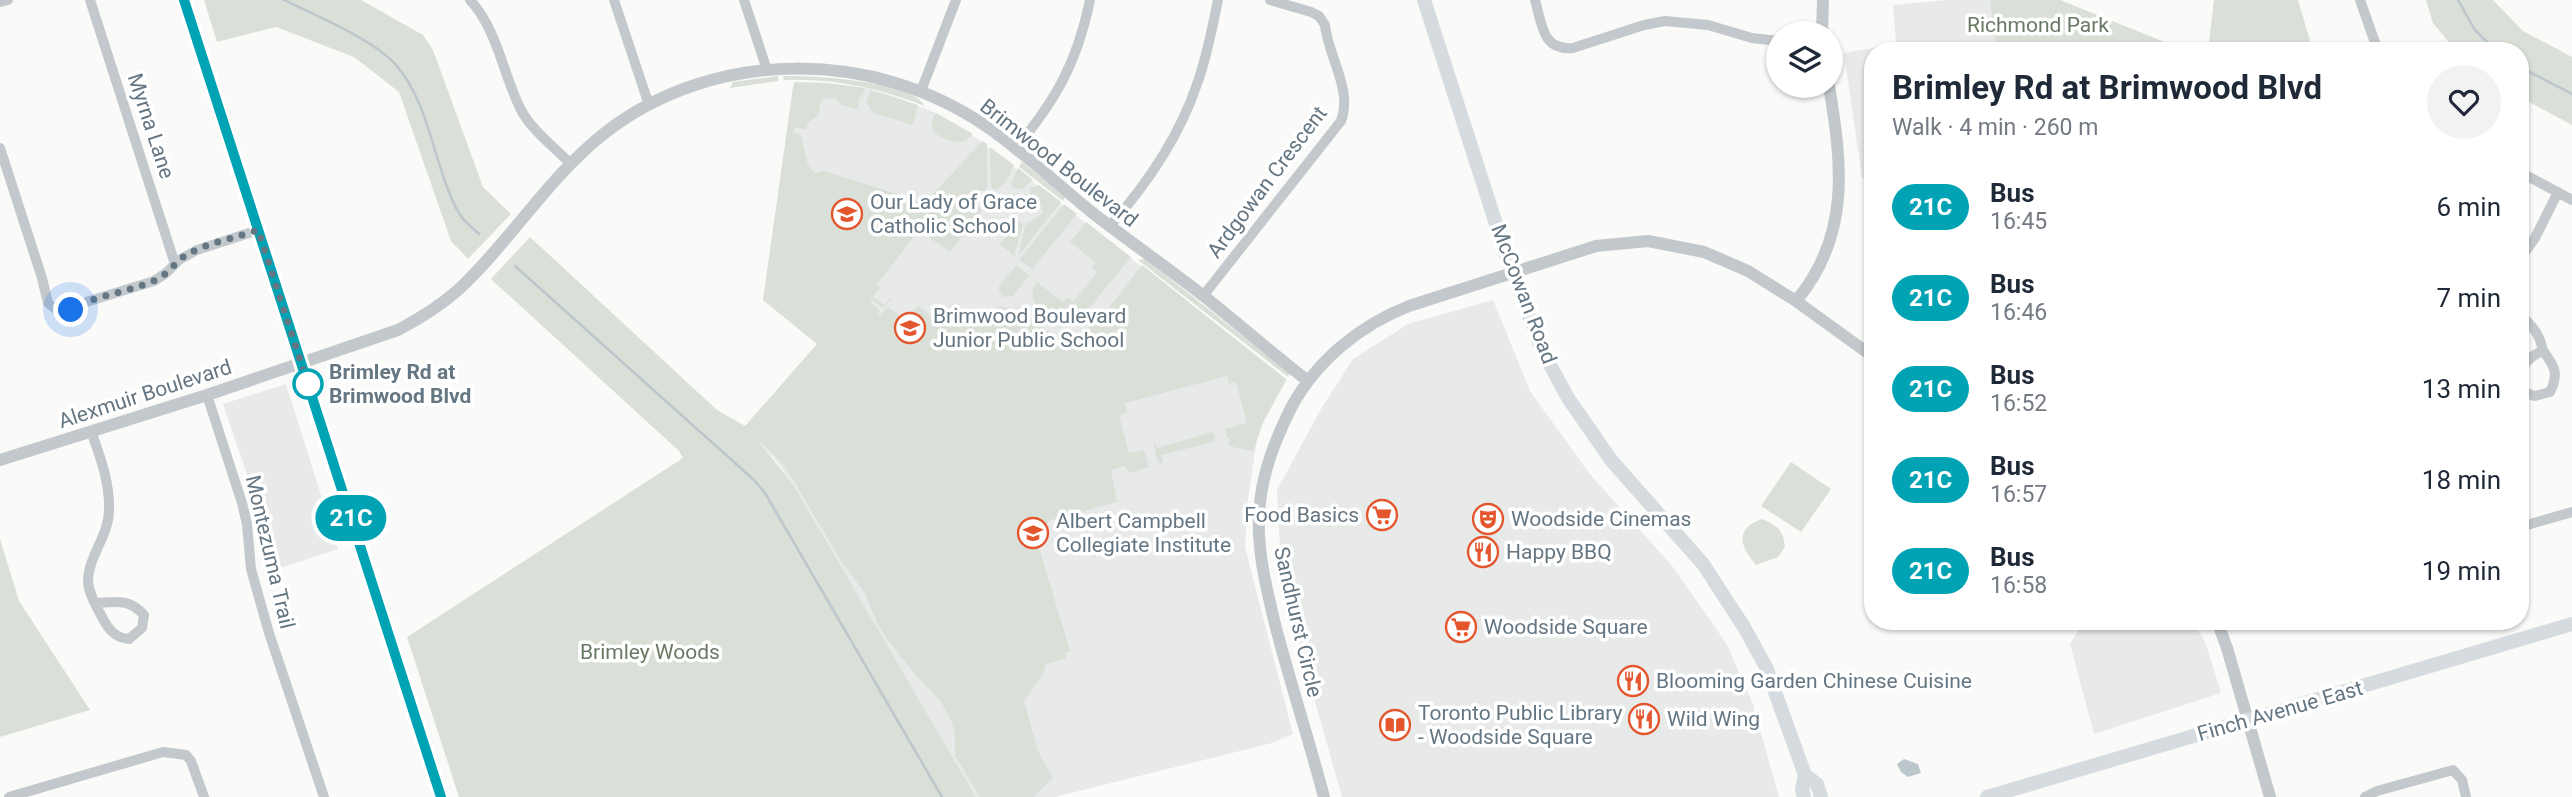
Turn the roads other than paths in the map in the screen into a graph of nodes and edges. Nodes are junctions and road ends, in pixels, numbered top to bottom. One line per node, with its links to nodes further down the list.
1 (8, 0): 15 (street)
2 (90, 0): 32 (street, Myrna Lane)
3 (184, 0): 30 (main road)
4 (470, 0): 25 (street)
5 (614, 0): 22 (street)
6 (744, 0): 19 (street)
7 (956, 0): 20 (street)
8 (1090, 0): 24 (street)
9 (1218, 0): 29 (street)
10 (1270, 0): 34 (street, Ardgowan Crescent)
11 (1424, 0): 33 (main road, McCowan Road)
12 (1535, 0): 17 (street)
13 (1823, 0): 16 (street)
14 (2360, 0): 18 (street)
15 (0, 2)
16 (1822, 21)
17 (1766, 40)
18 (2375, 42)
19 (767, 70): 20 (street, Brimwood Boulevard); 22 (street, Brimwood Boulevard)
20 (921, 91): 24 (street, Brimwood Boulevard)
21 (1830, 98): 35 (street)
22 (649, 105): 25 (street, Brimwood Boulevard)
23 (0, 148): 32 (street)
24 (1015, 149): 29 (street, Brimwood Boulevard)
25 (571, 164): 40 (street, Brimwood Boulevard)
26 (2529, 177): 27 (street)
27 (2558, 192): 28 (street); 31 (street)
28 (2572, 200)
29 (1110, 226): 34 (street, Brimwood Boulevard)
30 (258, 230): 32 (street); 40 (main road)
31 (2529, 246)
32 (175, 264)
33 (1512, 273): 35 (street, Sandhurst Circle); 41 (street, Sandhurst Circle); 52 (main road, McCowan Road)
34 (1203, 296): 41 (street, Brimwood Boulevard)
35 (1796, 301): 37 (street, Sandhurst Circle)
36 (2529, 325): 38 (street)
37 (1864, 350)
38 (2543, 351): 39 (street); 42 (street)
39 (2529, 359)
40 (301, 363): 43 (street, Alexmuir Boulevard); 56 (main road)
41 (1308, 381): 57 (street, Sandhurst Circle)
42 (2529, 394)
43 (207, 395): 44 (street, Alexmuir Boulevard); 55 (street, Montezuma Trail)
44 (91, 431): 45 (street, Alexmuir Boulevard); 48 (street)
45 (0, 460)
46 (2572, 512): 47 (street)
47 (2529, 524)
48 (95, 603): 48 (street)
49 (2572, 624): 51 (main road, Finch Avenue East)
50 (2220, 630): 51 (street)
51 (2249, 720): 60 (main road, Finch Avenue East); 61 (street)
52 (1805, 775): 58 (main road, McCowan Road); 59 (main road, McCowan Road)
53 (9, 797): 54 (street)
54 (204, 797)
55 (324, 797)
56 (441, 797)
57 (1324, 797)
58 (1804, 797)
59 (1821, 797)
60 (1987, 797)
61 (2270, 797)
62 (2365, 797): 63 (street)
63 (2466, 797)

